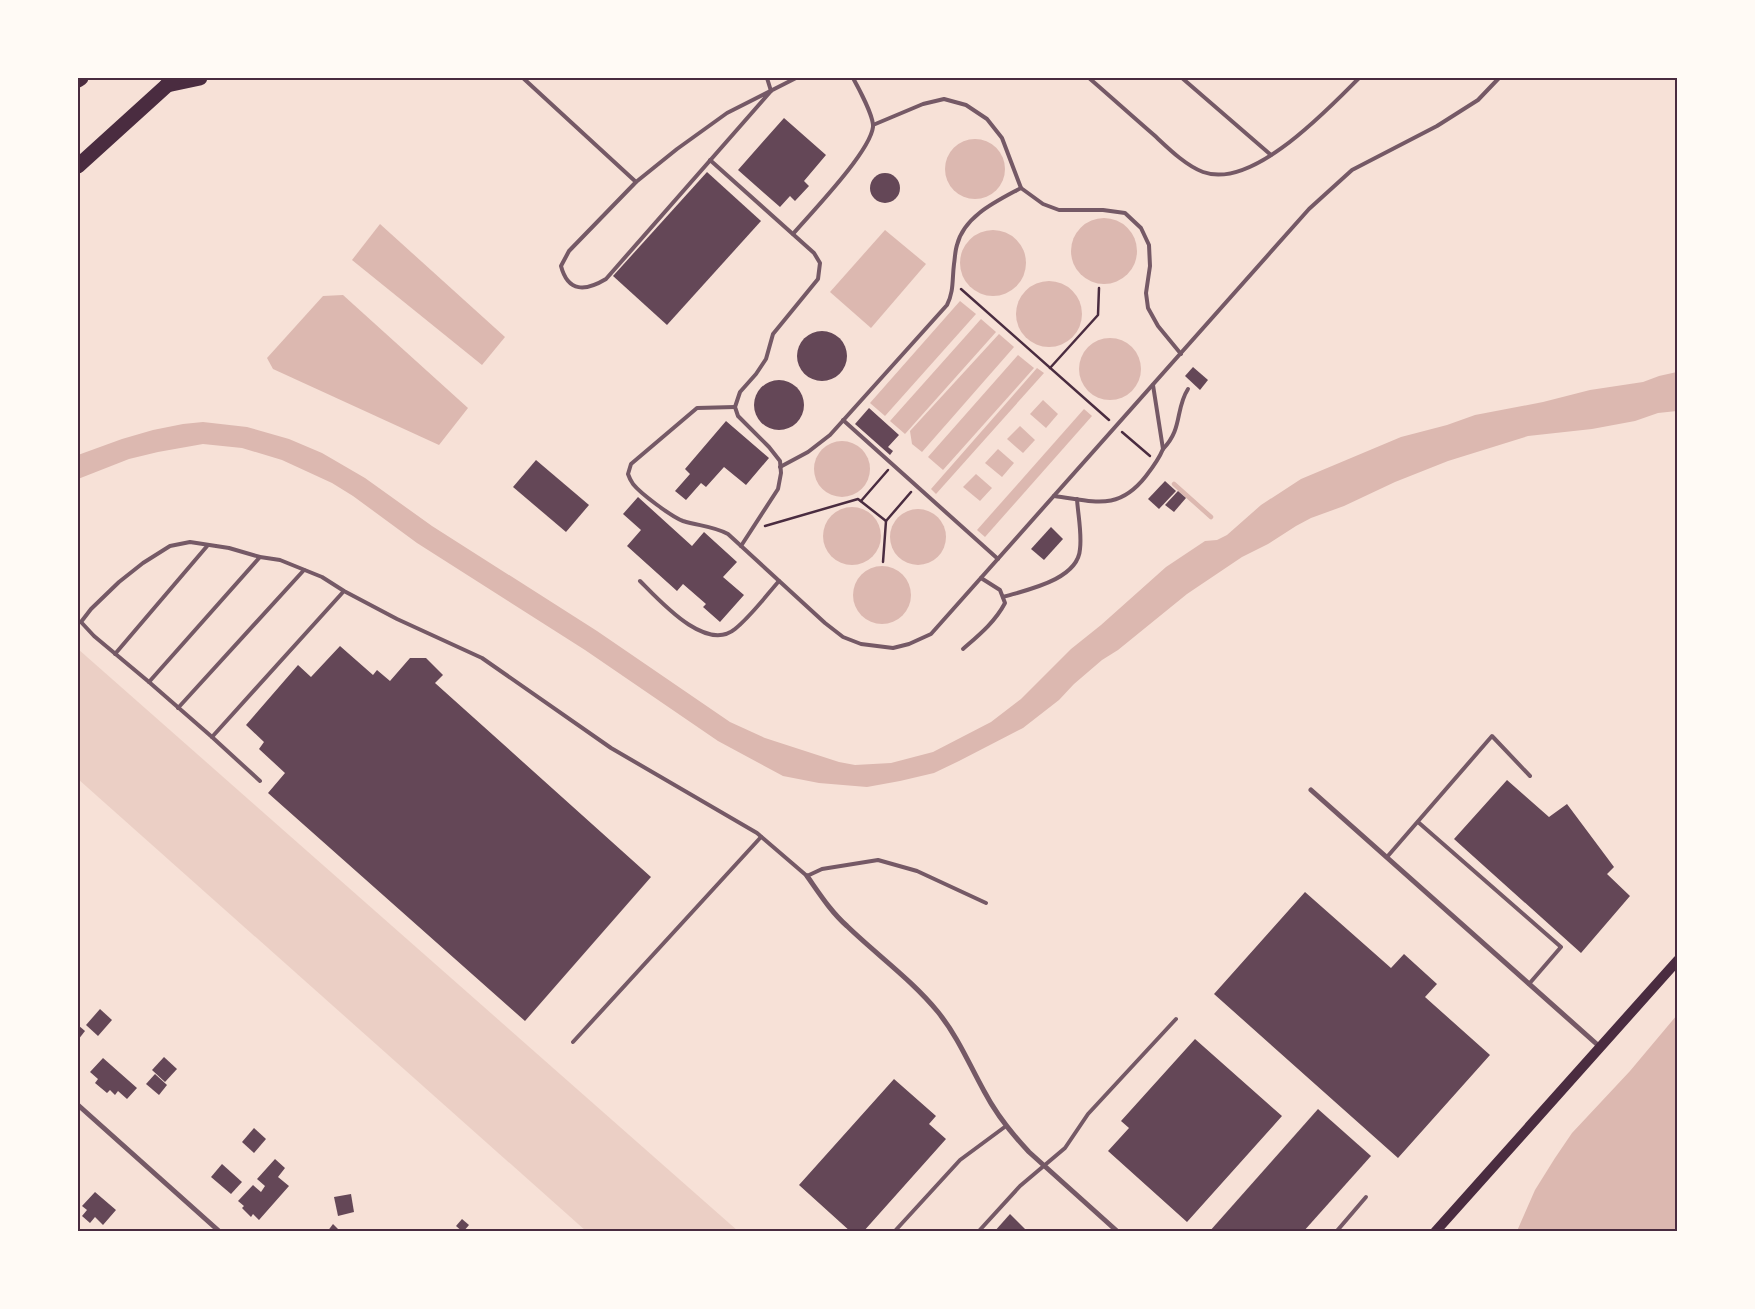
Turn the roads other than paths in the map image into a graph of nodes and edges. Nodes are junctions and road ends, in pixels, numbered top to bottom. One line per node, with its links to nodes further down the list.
1 (81, 78): 11 (highway)
2 (200, 78): 12 (highway)
3 (523, 78): 18 (lane)
4 (767, 78): 13 (lane)
5 (796, 78): 13 (lane)
6 (853, 78): 14 (lane)
7 (1089, 78): 15 (lane)
8 (1182, 78): 15 (lane)
9 (1359, 78): 15 (lane)
10 (1499, 78): 21 (lane)
11 (78, 80)
12 (171, 81): 17 (highway)
13 (771, 91): 16 (lane); 18 (lane)
14 (873, 125): 19 (lane); 20 (lane)
15 (1271, 155)
16 (710, 160): 18 (lane); 20 (lane)
17 (78, 166)
18 (636, 182)
19 (1021, 188): 21 (lane); 25 (lane)
20 (793, 234): 24 (lane)
21 (1181, 354): 22 (lane)
22 (1153, 385): 26 (lane); 28 (lane)
23 (1188, 388): 26 (lane)
24 (735, 407): 27 (lane); 31 (lane)
25 (843, 420): 27 (lane); 33 (lane)
26 (1163, 449): 29 (lane)
27 (780, 467): 31 (lane)
28 (1054, 496): 29 (lane); 33 (lane)
29 (1077, 499): 39 (lane)
30 (208, 545): 32 (lane); 41 (lane); 41 (lane)
31 (741, 546): 37 (lane)
32 (260, 557): 34 (lane); 42 (lane)
33 (998, 559): 35 (lane)
34 (304, 570): 38 (lane); 43 (lane)
35 (981, 578): 37 (lane); 39 (lane)
36 (640, 581): 37 (lane)
37 (779, 581)
38 (344, 591): 44 (lane); 49 (lane)
39 (1003, 597): 40 (lane)
40 (963, 649)
41 (115, 654): 42 (lane)
42 (150, 682): 43 (lane)
43 (178, 708): 44 (lane)
44 (212, 738): 46 (lane)
45 (1530, 776): 48 (lane)
46 (260, 781)
47 (1311, 790): 50 (street)
48 (1418, 822): 50 (lane); 54 (lane)
49 (761, 837): 51 (lane); 56 (lane)
50 (1387, 858): 54 (street)
51 (807, 876): 52 (lane); 59 (street)
52 (986, 903)
53 (1678, 960): 57 (main road)
54 (1529, 984): 57 (street)
55 (1176, 1019): 60 (lane)
56 (573, 1042)
57 (1600, 1047): 67 (main road)
58 (78, 1105): 62 (street)
59 (1006, 1126): 60 (street); 63 (lane)
60 (1044, 1166): 64 (lane); 65 (street)
61 (1366, 1197): 66 (lane)
62 (220, 1232)
63 (894, 1232)
64 (978, 1232)
65 (1118, 1232)
66 (1336, 1232)
67 (1434, 1232)

